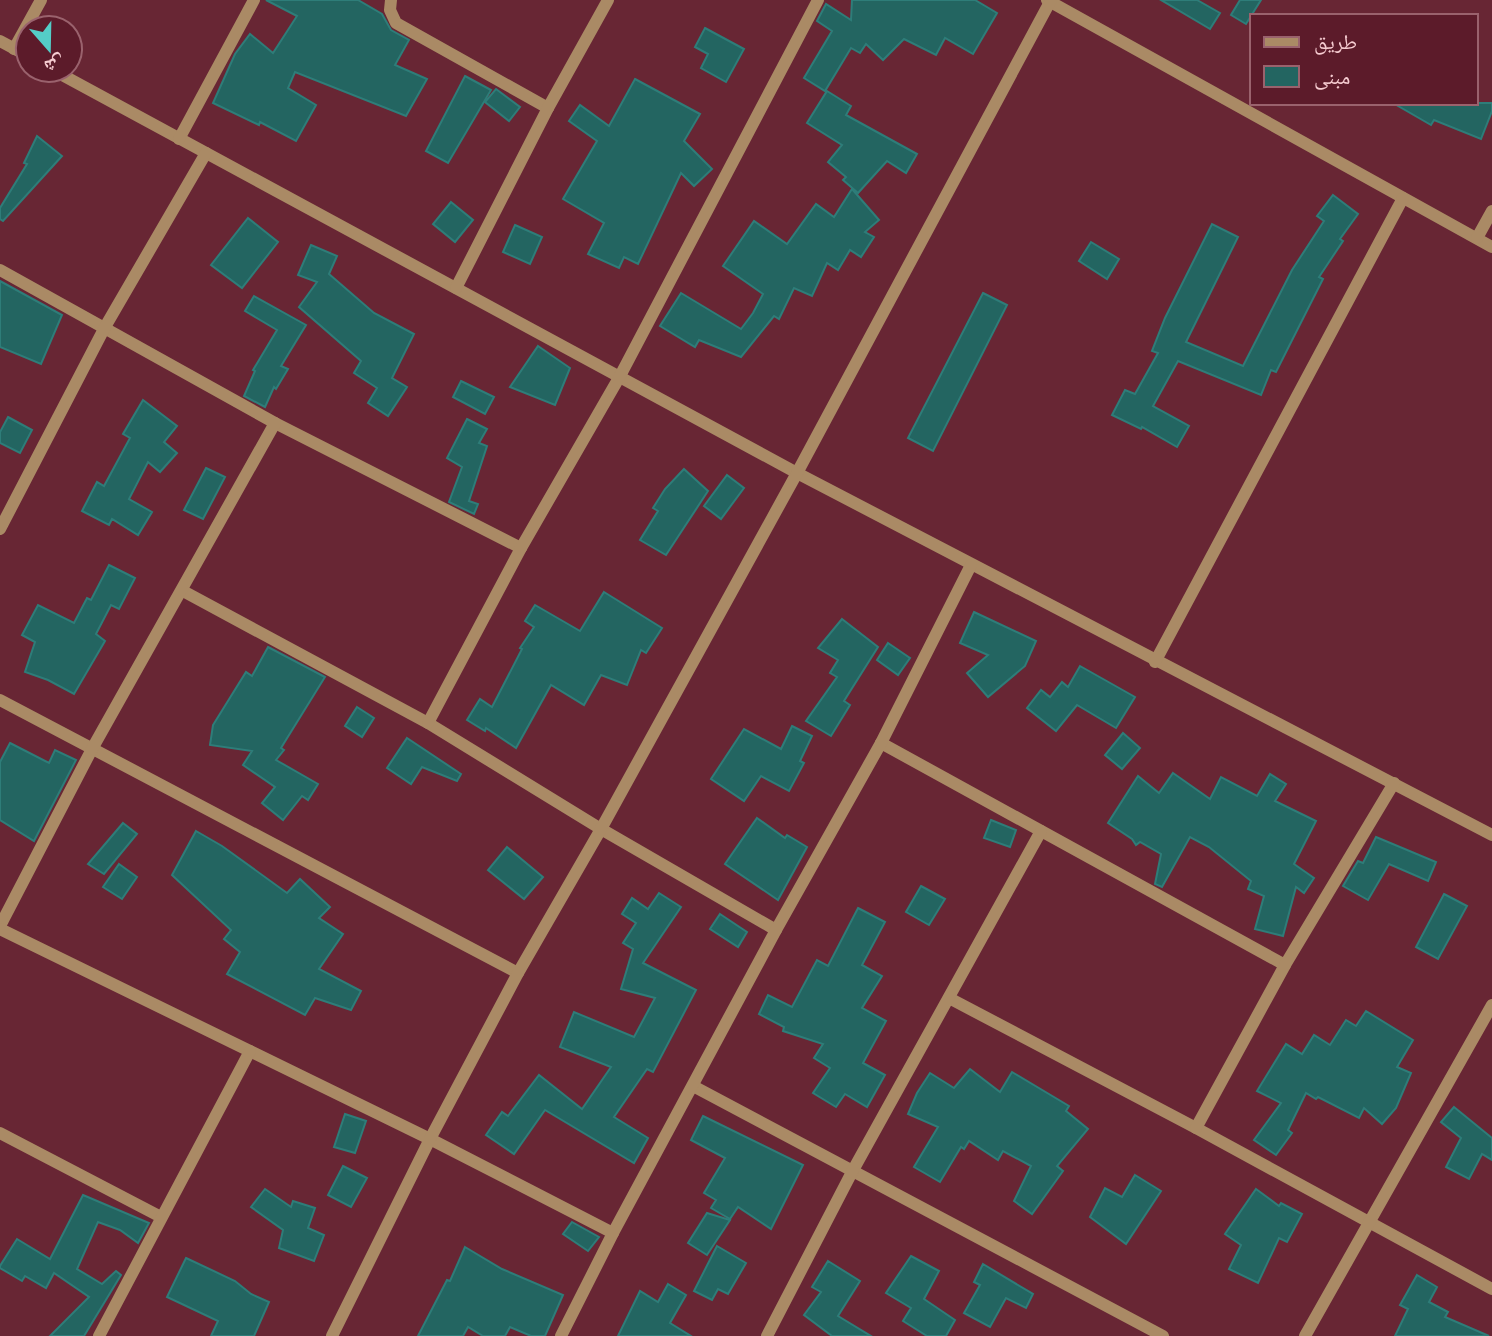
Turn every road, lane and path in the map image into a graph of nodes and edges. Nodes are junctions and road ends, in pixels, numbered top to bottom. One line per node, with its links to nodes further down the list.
1 (254, 0): 8 (street)
2 (391, 0): 7 (street)
3 (608, 0): 7 (street)
4 (818, 0): 17 (street)
5 (1050, 1): 10 (street); 19 (street)
6 (78, 84): 8 (street)
7 (548, 108): 15 (street)
8 (178, 139): 9 (street)
9 (206, 153): 15 (street); 16 (street)
10 (1403, 198): 12 (street); 24 (street)
11 (1492, 211): 12 (street)
12 (1476, 238): 13 (street)
13 (1492, 247)
14 (0, 270): 16 (street)
15 (456, 288): 17 (street)
16 (105, 327): 18 (street); 20 (street)
17 (620, 376): 19 (street); 21 (street)
18 (275, 423): 21 (street); 23 (street)
19 (797, 473): 22 (street); 30 (street)
20 (0, 529)
21 (521, 548): 26 (street)
22 (971, 565): 24 (street); 27 (street)
23 (183, 591): 26 (street); 28 (street)
24 (1155, 662): 29 (street)
25 (0, 700): 28 (street)
26 (428, 723): 30 (street)
27 (881, 743): 31 (street); 34 (street)
28 (92, 750): 33 (street); 36 (street)
29 (1394, 783): 32 (street); 35 (street)
30 (601, 829): 34 (street); 36 (street)
31 (1041, 831): 35 (street); 37 (street)
32 (1492, 835)
33 (0, 928): 39 (street)
34 (776, 930): 40 (street)
35 (1285, 965): 41 (street)
36 (518, 973): 43 (street)
37 (948, 998): 41 (street); 44 (street)
38 (1492, 1005): 46 (street)
39 (250, 1051): 43 (street); 45 (street)
40 (694, 1086): 44 (street); 47 (street)
41 (1196, 1128): 46 (street)
42 (0, 1133): 45 (street)
43 (430, 1139): 47 (street); 50 (street)
44 (852, 1172): 52 (street); 53 (street)
45 (161, 1217): 49 (street)
46 (1368, 1223): 48 (street); 54 (street)
47 (613, 1233): 51 (street)
48 (1492, 1289)
49 (99, 1336)
50 (332, 1336)
51 (561, 1336)
52 (767, 1336)
53 (1163, 1336)
54 (1305, 1336)

